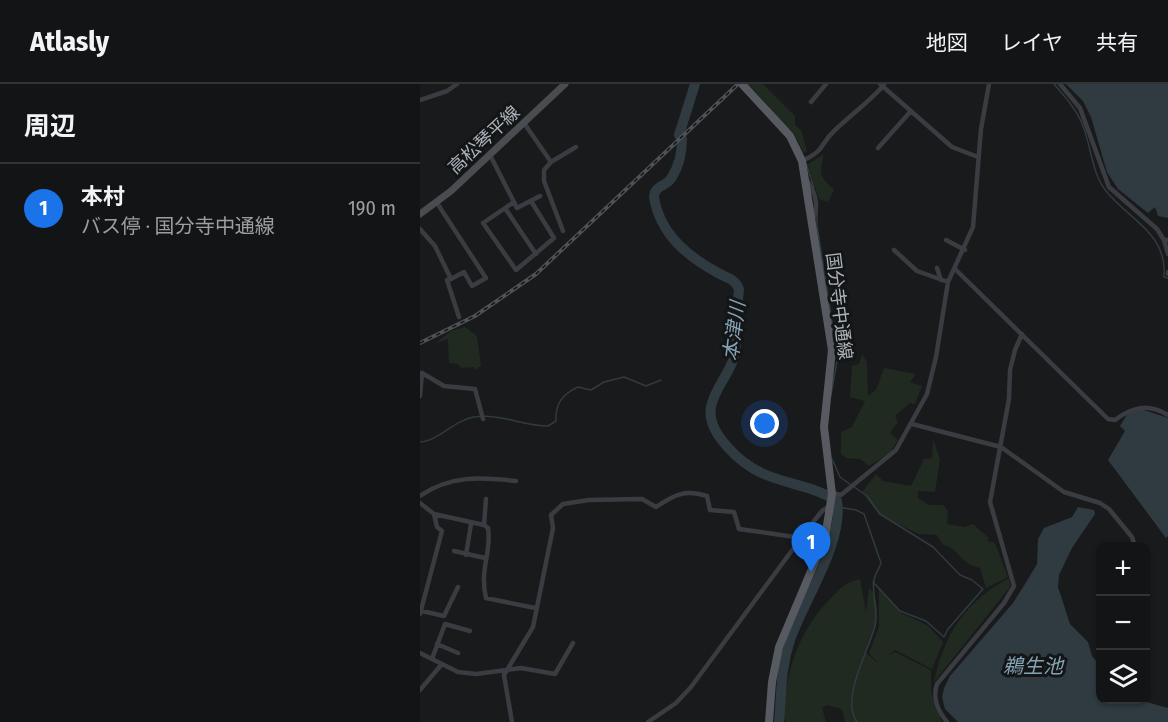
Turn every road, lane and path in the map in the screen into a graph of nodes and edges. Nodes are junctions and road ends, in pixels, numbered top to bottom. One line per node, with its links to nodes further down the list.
1 (457, 84): 8 (street)
2 (565, 84): 11 (main road, 高松琴平線)
3 (742, 84): 16 (main road, 国分寺中通線)
4 (825, 84): 9 (street)
5 (989, 84): 15 (street)
6 (1060, 84): 27 (street)
7 (882, 85): 10 (street); 16 (street)
8 (420, 100)
9 (811, 102)
10 (911, 111): 13 (street); 15 (street)
11 (524, 123): 14 (main road, 高松琴平線); 17 (street)
12 (576, 147): 17 (street)
13 (878, 148)
14 (490, 155): 20 (street); 21 (main road, 高松琴平線)
15 (978, 157): 29 (street)
16 (802, 161): 46 (main road, 国分寺中通線)
17 (551, 162): 25 (street)
18 (540, 196): 19 (street)
19 (531, 201): 20 (street); 30 (street)
20 (514, 202): 22 (street)
21 (437, 203): 23 (main road, 高松琴平線); 34 (street)
22 (505, 208): 30 (street); 30 (street)
23 (420, 214)
24 (420, 229): 34 (street)
25 (563, 231)
26 (946, 240): 29 (street)
27 (1166, 240): 31 (street)
28 (894, 250): 35 (street)
29 (965, 250): 33 (street)
30 (536, 254)
31 (1168, 255)
32 (937, 268): 35 (street)
33 (955, 269): 36 (street); 38 (street)
34 (451, 279): 37 (street)
35 (941, 280): 36 (street)
36 (948, 282): 43 (street)
37 (459, 316)
38 (1022, 334): 41 (street); 44 (street)
39 (421, 372): 40 (street); 42 (street)
40 (420, 396)
41 (1168, 415)
42 (483, 418)
43 (912, 424): 44 (street); 46 (street)
44 (1001, 447): 55 (street); 77 (street)
45 (516, 481): 47 (street)
46 (832, 493): 49 (main road, 国分寺中通線)
47 (420, 496)
48 (486, 499): 53 (street)
49 (832, 504): 54 (street); 76 (main road, 国分寺中通線)
50 (421, 505): 51 (street)
51 (434, 514): 52 (street); 60 (street)
52 (471, 524): 53 (street); 57 (street)
53 (484, 525): 58 (street)
54 (802, 538): 63 (street); 75 (street)
55 (1134, 542)
56 (453, 551): 57 (street)
57 (466, 555): 58 (street)
58 (485, 558): 63 (street)
59 (420, 573): 60 (street)
60 (429, 574): 62 (street)
61 (458, 587): 64 (street)
62 (422, 596): 64 (street)
63 (535, 608): 72 (street)
64 (421, 613)
65 (470, 631): 66 (street)
66 (437, 644): 68 (street); 70 (street)
67 (573, 644): 72 (street)
68 (459, 652)
69 (420, 653): 70 (street)
70 (432, 659): 71 (street)
71 (442, 664): 72 (street); 73 (street)
72 (506, 668): 74 (street)
73 (420, 690)
74 (512, 722)
75 (648, 722)
76 (769, 722)
77 (947, 722)

